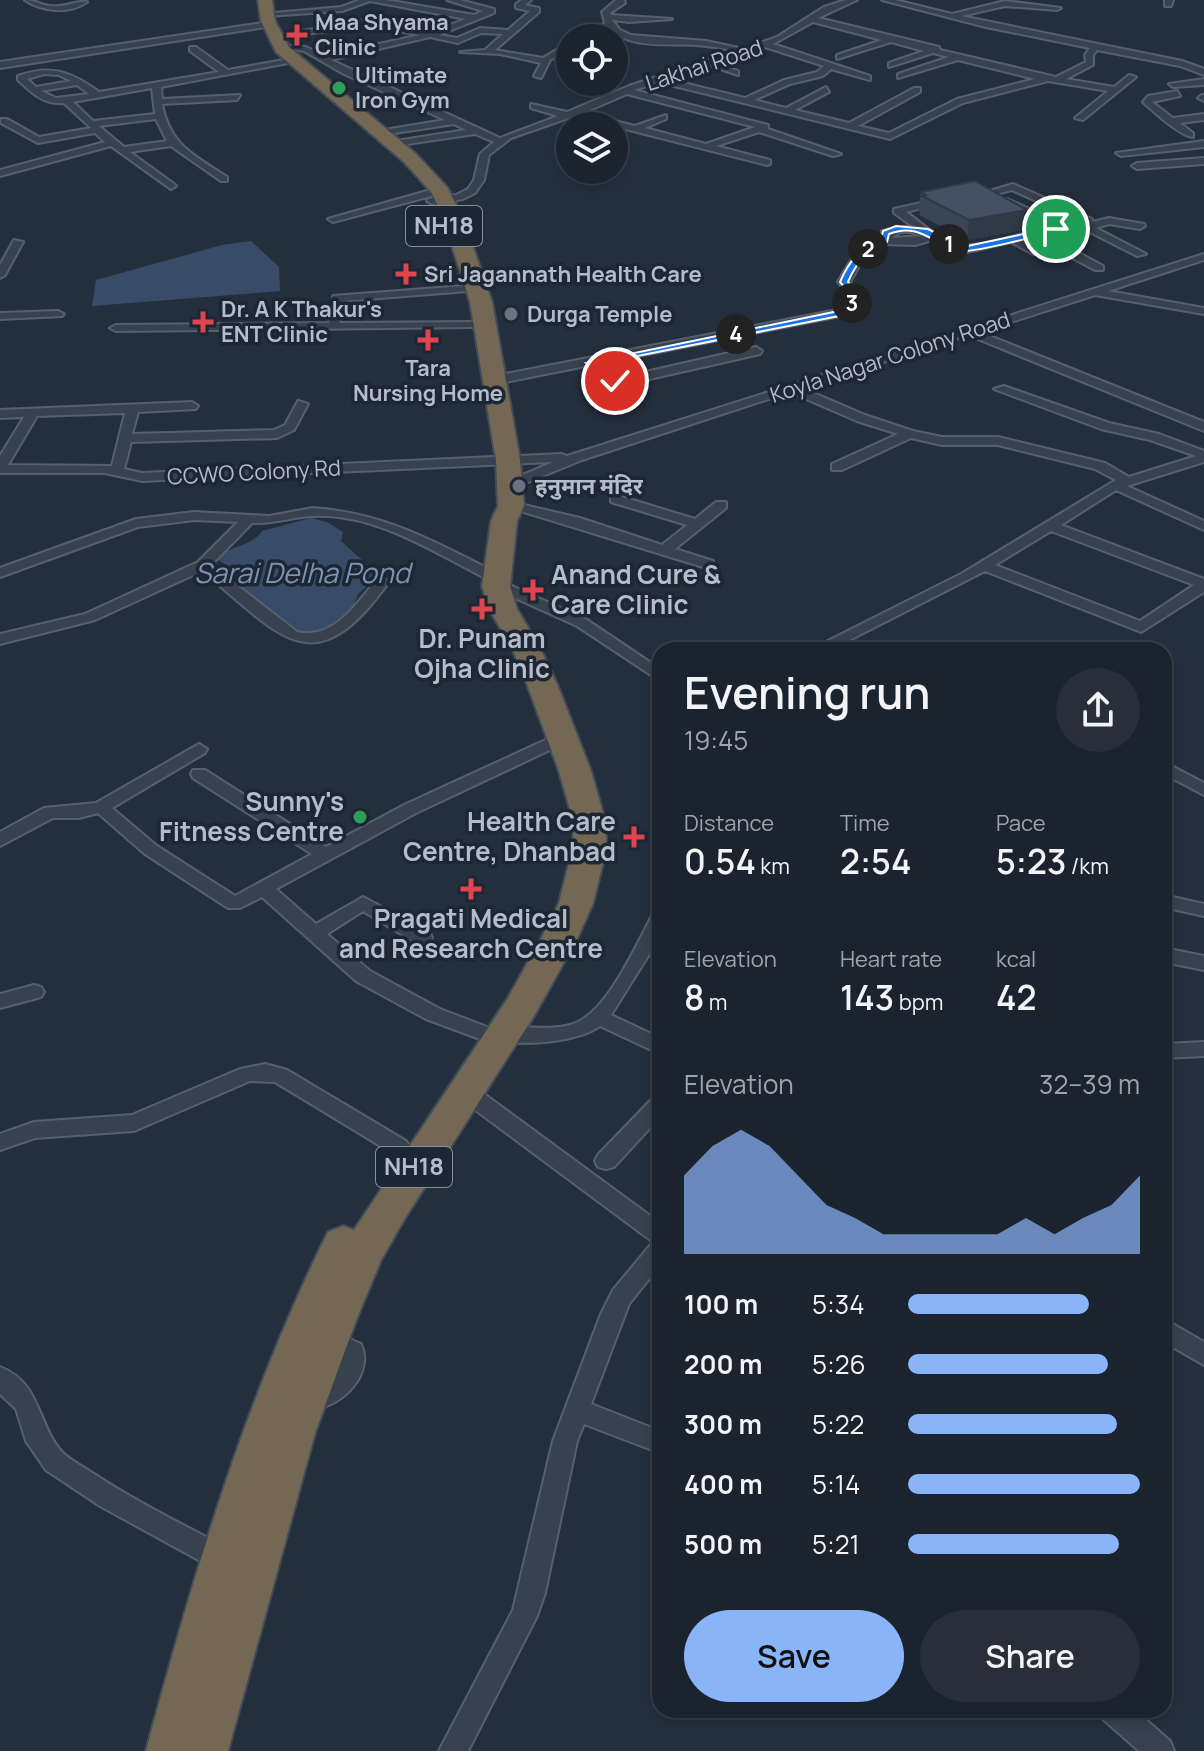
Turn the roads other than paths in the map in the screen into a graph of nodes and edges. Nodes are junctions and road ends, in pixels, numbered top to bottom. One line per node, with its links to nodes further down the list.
1 (29, 0): 2 (street)
2 (81, 0)
3 (183, 0): 4 (street)
4 (202, 0)
5 (370, 0): 12 (street); 15 (street)
6 (451, 0): 11 (street)
7 (522, 0): 27 (street)
8 (620, 0): 19 (street)
9 (853, 0): 21 (street, Lakhai Road)
10 (886, 0): 16 (street)
11 (468, 2): 15 (street); 18 (street)
12 (348, 8): 24 (street); 26 (street)
13 (1057, 8): 16 (street)
14 (647, 12): 19 (street)
15 (444, 13): 17 (street); 18 (street)
16 (954, 16): 32 (street)
17 (428, 17)
18 (476, 18): 28 (street)
19 (607, 19): 20 (street); 23 (street); 35 (street)
20 (668, 19)
21 (812, 19): 29 (street); 30 (street, Lakhai Road)
22 (357, 21): 26 (street)
23 (602, 24)
24 (269, 26): 25 (street); 41 (street); 45 (street); 50 (street); 97 (highway, NH18); 112 (highway, NH18)
25 (341, 27)
26 (403, 29): 28 (street)
27 (507, 32): 28 (street); 37 (street)
28 (430, 35): 41 (street)
29 (893, 39): 34 (street); 40 (street)
30 (765, 44): 35 (street, Lakhai Road); 46 (street)
31 (1154, 46): 42 (street)
32 (1094, 48): 42 (street); 58 (street)
33 (193, 49): 50 (street)
34 (936, 49): 39 (street); 47 (street)
35 (746, 50): 44 (street, Lakhai Road)
36 (464, 52): 37 (street)
37 (487, 52): 43 (street)
38 (556, 54): 43 (street)
39 (961, 56): 53 (street); 58 (street)
40 (840, 57)
41 (324, 59): 86 (street)
42 (1153, 59): 49 (street)
43 (545, 61): 52 (street)
44 (708, 62): 51 (street); 57 (street, Lakhai Road)
45 (0, 65)
46 (831, 65): 54 (street); 56 (street)
47 (892, 65)
48 (793, 72): 54 (street)
49 (1204, 72)
50 (227, 73): 61 (street)
51 (735, 73)
52 (538, 76)
53 (901, 76)
54 (807, 77): 74 (street)
55 (1132, 77): 62 (street)
56 (867, 78)
57 (659, 79): 64 (street, Lakhai Road); 74 (street)
58 (1051, 80): 62 (street); 91 (street)
59 (79, 82): 63 (street); 63 (street); 70 (street)
60 (1204, 82): 73 (street)
61 (156, 85): 70 (street); 76 (street)
62 (1118, 89): 67 (street); 84 (street)
63 (34, 90): 75 (street)
64 (628, 90)
65 (826, 90): 78 (street)
66 (917, 90): 91 (street)
67 (1130, 90)
68 (628, 92): 93 (street)
69 (1142, 92): 73 (street)
70 (97, 95): 75 (street)
71 (614, 96): 80 (street, Lakhai Road)
72 (237, 97): 76 (street)
73 (1156, 97): 87 (street)
74 (748, 100): 78 (street)
75 (67, 101): 89 (street)
76 (157, 102): 81 (street)
77 (534, 106): 79 (street)
78 (787, 111): 91 (street)
79 (561, 112)
80 (575, 112)
81 (159, 116): 89 (street); 99 (street)
82 (663, 117): 92 (street)
83 (1204, 117): 87 (street)
84 (1080, 118)
85 (556, 119): 98 (street, Lakhai Road)
86 (454, 121): 94 (street); 97 (street)
87 (1169, 121): 96 (street)
88 (2, 126): 89 (street)
89 (94, 127): 101 (street)
90 (628, 127): 92 (street)
91 (849, 127)
92 (635, 129): 102 (street)
93 (762, 130): 102 (street); 104 (street)
94 (475, 131): 97 (street); 98 (street)
95 (1204, 134): 96 (street)
96 (1190, 135): 100 (street)
97 (390, 139): 112 (highway, NH18)
98 (499, 141): 112 (street)
99 (172, 143): 101 (street); 109 (street)
100 (1204, 144): 103 (street)
101 (117, 147): 108 (street); 110 (street)
102 (705, 147): 106 (street)
103 (1121, 153)
104 (836, 154)
105 (1204, 161): 107 (street)
106 (767, 162)
107 (1137, 166)
108 (0, 173)
109 (224, 179)
110 (171, 186)
111 (950, 197): 117 (street)
112 (435, 198): 113 (street); 126 (highway, NH18); 131 (highway, NH18)
113 (333, 219)
114 (1082, 225): 115 (street); 116 (street); 116 (street); 122 (street)
115 (1140, 226)
116 (1062, 230): 118 (street)
117 (926, 231): 119 (street); 136 (street)
118 (1035, 234): 119 (street); 124 (street)
119 (1013, 239): 121 (street)
120 (18, 242): 125 (street)
121 (1037, 252)
122 (1141, 254)
123 (1204, 257): 127 (street, Koyla Nagar Colony Road)
124 (1099, 268)
125 (0, 275)
126 (464, 289): 131 (highway, NH18); 132 (street)
127 (1092, 291): 129 (street); 134 (street, Koyla Nagar Colony Road)
128 (1, 311): 130 (street)
129 (1204, 311)
130 (58, 314)
131 (476, 317): 132 (street); 137 (highway, NH18); 154 (highway, NH18)
132 (334, 325): 133 (street)
133 (116, 328)
134 (970, 332): 138 (street, Koyla Nagar Colony Road); 145 (street)
135 (756, 351): 136 (street)
136 (590, 363): 137 (street)
137 (495, 380): 154 (highway, NH18)
138 (791, 388): 146 (street); 149 (street, Koyla Nagar Colony Road)
139 (1000, 389): 148 (street)
140 (302, 404): 147 (street)
141 (192, 406): 142 (street)
142 (132, 409): 143 (street); 147 (street)
143 (33, 412): 144 (street); 151 (street)
144 (0, 414)
145 (1204, 427)
146 (910, 434): 150 (street); 153 (street)
147 (125, 438): 152 (street)
148 (1204, 456): 153 (street)
149 (577, 457): 154 (street, Koyla Nagar Colony Road); 154 (street, Koyla Nagar Colony Road)
150 (837, 467)
151 (0, 468): 152 (street, CCWO Colony Rd)
152 (117, 472): 154 (street, CCWO Colony Rd)
153 (1121, 483): 159 (street); 160 (street)
154 (506, 487): 161 (street); 168 (highway, NH18)
155 (616, 499): 158 (street)
156 (721, 505): 158 (street)
157 (247, 521): 163 (street); 165 (street); 168 (street)
158 (697, 524): 161 (street)
159 (1049, 525): 164 (street); 167 (street)
160 (1204, 526)
161 (664, 550): 162 (street)
162 (708, 564)
163 (203, 565): 166 (street); 169 (street)
164 (984, 566): 167 (street); 170 (street)
165 (0, 573)
166 (381, 583)
167 (1204, 585)
168 (498, 590): 171 (street); 172 (highway, NH18)
169 (0, 639)
170 (835, 642)
171 (652, 671)
172 (555, 741): 179 (street); 191 (highway, NH18)
173 (199, 749): 177 (street)
174 (1172, 772): 176 (street)
175 (199, 774): 179 (street)
176 (1204, 790)
177 (101, 807): 178 (street); 180 (street)
178 (0, 840)
179 (325, 854): 180 (street)
180 (263, 888): 183 (street)
181 (1172, 903): 182 (street)
182 (1204, 910)
183 (315, 933): 184 (street); 191 (street)
184 (423, 938)
185 (651, 956): 190 (street)
186 (1172, 957): 187 (street)
187 (1204, 963)
188 (34, 992): 189 (street)
189 (0, 1001)
190 (599, 1017): 191 (street); 192 (street)
191 (492, 1033): 195 (highway, NH18); 198 (highway, NH18)
192 (652, 1043)
193 (1204, 1049): 194 (street)
194 (1172, 1051)
195 (465, 1091): 200 (street); 210 (highway, NH18)
196 (652, 1112): 199 (street)
197 (0, 1142): 198 (street)
198 (399, 1147): 207 (highway, NH18)
199 (606, 1161)
200 (652, 1229)
201 (652, 1259): 205 (street)
202 (1172, 1334): 203 (street)
203 (1204, 1355)
204 (0, 1378): 207 (street)
205 (577, 1410): 206 (street); 211 (street)
206 (652, 1439)
207 (224, 1560): 209 (highway, NH18)
208 (1123, 1718): 212 (street)
209 (173, 1751)
210 (201, 1751)
211 (453, 1751)
212 (1160, 1751)

